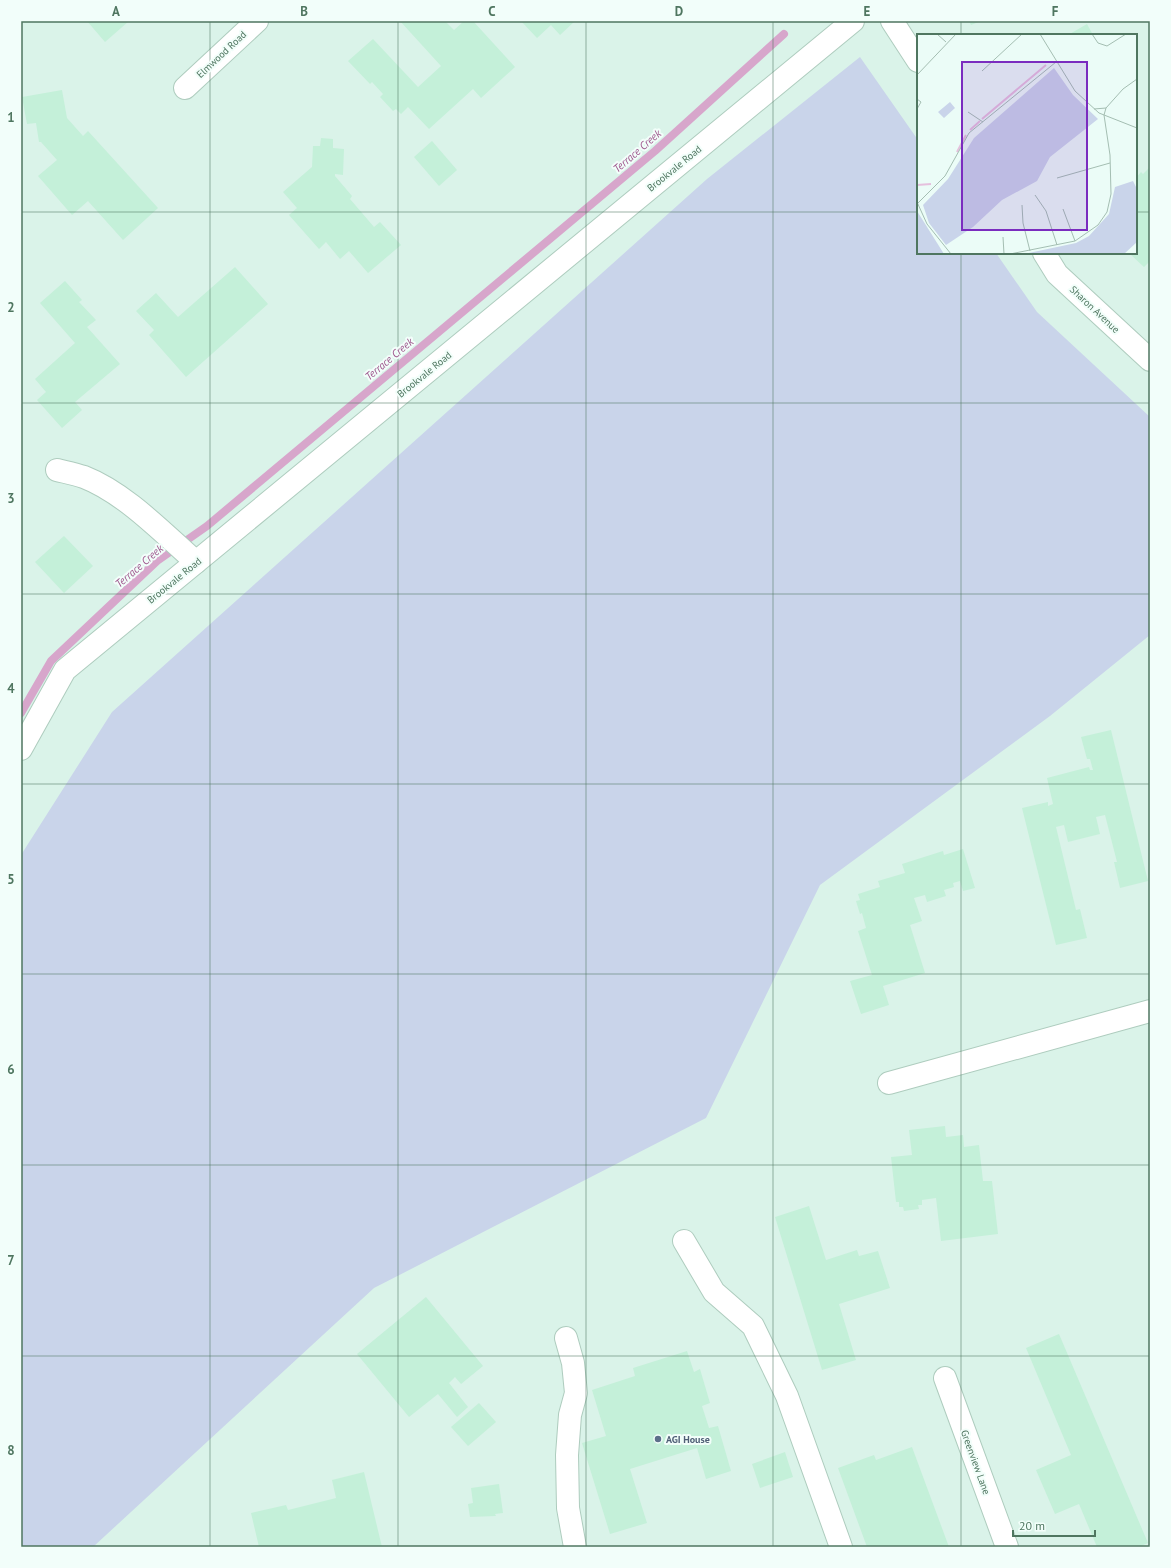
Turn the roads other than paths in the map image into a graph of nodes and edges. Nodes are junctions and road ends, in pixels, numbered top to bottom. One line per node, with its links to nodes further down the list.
1 (257, 21): 5 (street, Elmwood Road)
2 (853, 21): 9 (street, Brookvale Road)
3 (892, 21): 4 (street)
4 (917, 59)
5 (184, 88)
6 (1045, 254): 7 (street, Sharon Avenue)
7 (1150, 360)
8 (57, 470): 9 (street)
9 (194, 560): 10 (street, Brookvale Road)
10 (21, 749)
11 (1150, 1011): 12 (street)
12 (889, 1083)
13 (684, 1241): 17 (street)
14 (566, 1338): 16 (street)
15 (945, 1378): 18 (street, Greenview Lane)
16 (575, 1547)
17 (841, 1547)
18 (1008, 1547)

